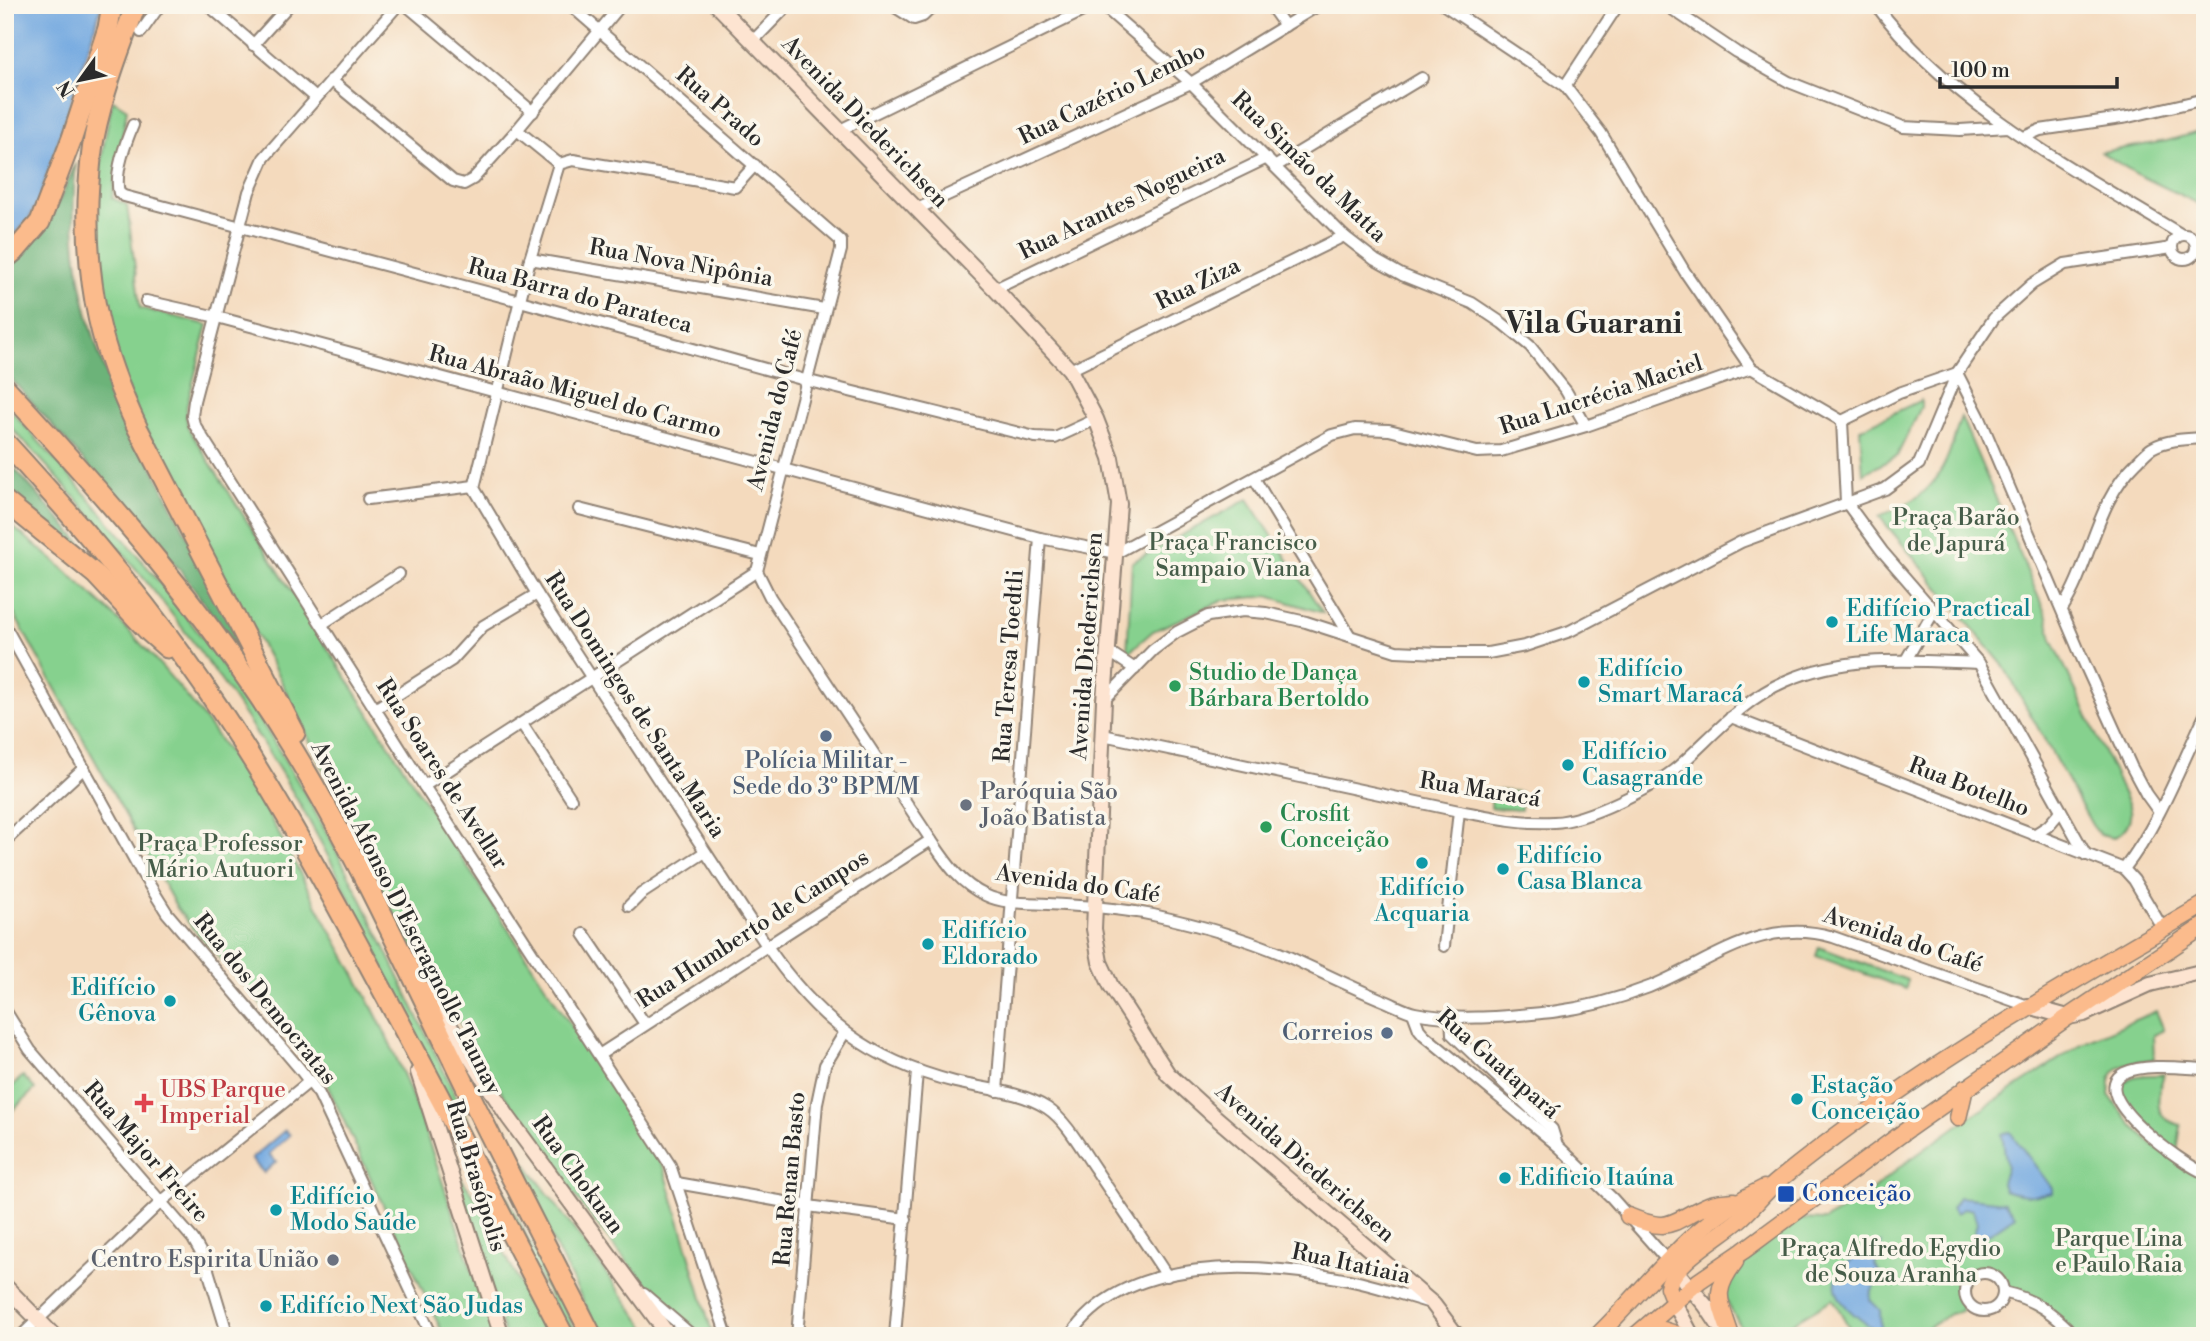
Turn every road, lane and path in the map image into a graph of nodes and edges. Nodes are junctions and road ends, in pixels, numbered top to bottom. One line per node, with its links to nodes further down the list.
1 (112, 5): 49 (highway)
2 (136, 5): 108 (highway)
3 (160, 5): 24 (street)
4 (208, 5): 26 (street)
5 (289, 5): 26 (street)
6 (398, 5): 28 (street, Rua Soares de Avellar)
7 (406, 5): 33 (street)
8 (570, 5): 23 (street, Rua Prado)
9 (621, 5): 23 (street)
10 (717, 5): 25 (street, Avenida Diederichsen)
11 (788, 5): 25 (street)
12 (892, 5): 13 (street)
13 (934, 5)
14 (1095, 5): 37 (street)
15 (1102, 5): 29 (street, Rua Simão da Matta)
16 (1270, 5): 22 (street)
17 (1319, 5): 22 (street, Rua Cazério Lembo)
18 (1444, 5): 30 (street)
19 (1618, 5): 30 (street)
20 (1666, 5): 35 (street)
21 (1876, 5): 35 (street)
22 (1285, 26): 29 (street, Rua Cazério Lembo)
23 (600, 30): 33 (street); 41 (street, Rua Prado)
24 (142, 32)
25 (754, 40): 37 (street, Avenida Diederichsen)
26 (253, 45): 31 (street)
27 (1422, 78): 39 (street, Rua Arantes Nogueira)
28 (331, 80): 31 (street, Rua Soares de Avellar); 36 (street)
29 (1191, 83): 39 (street, Rua Simão da Matta); 42 (street, Rua Cazério Lembo)
30 (1565, 86): 56 (street)
31 (316, 98): 43 (street, Rua Soares de Avellar)
32 (2205, 99): 38 (street)
33 (533, 112): 36 (street)
34 (133, 125): 43 (street, Rua Barra do Parateca)
35 (2008, 127): 38 (street)
36 (517, 130): 40 (street)
37 (840, 130): 42 (street, Avenida Diederichsen)
38 (2024, 137): 44 (street)
39 (1271, 162): 45 (street, Rua Simão da Matta); 51 (street, Rua Arantes Nogueira)
40 (559, 164): 41 (street); 50 (street)
41 (755, 165): 46 (street, Rua Prado)
42 (917, 209): 51 (street, Avenida Diederichsen)
43 (239, 227): 53 (street, Rua Barra do Parateca); 55 (street, Rua Soares de Avellar)
44 (2182, 235): 47 (street); 48 (street)
45 (1344, 236): 57 (street, Rua Ziza); 64 (street, Rua Simão da Matta)
46 (841, 241): 54 (street, Avenida do Café)
47 (2200, 247): 48 (street)
48 (2172, 248): 58 (street)
49 (5, 259)
50 (530, 259): 53 (street); 54 (street, Rua Nova Nipônia)
51 (995, 289): 57 (street, Avenida Diederichsen)
52 (146, 301): 55 (street, Rua Abraão Miguel do Carmo)
53 (520, 301): 59 (street, Rua Barra do Parateca); 61 (street)
54 (824, 309): 59 (street, Avenida do Café)
55 (217, 317): 61 (street, Rua Abraão Miguel do Carmo); 82 (street, Rua Soares de Avellar)
56 (1751, 368): 63 (street); 64 (street, Rua Lucrécia Maciel)
57 (1070, 370): 62 (street, Avenida Diederichsen)
58 (1957, 373): 63 (street); 72 (street); 80 (street)
59 (805, 380): 62 (street, Rua Barra do Parateca); 67 (street, Avenida do Café)
60 (5, 387): 108 (highway, Avenida Afonso D'Escragnolle Taunay)
61 (499, 393): 67 (street, Rua Abraão Miguel do Carmo); 69 (street)
62 (1096, 419): 75 (street, Avenida Diederichsen)
63 (1842, 421): 72 (street)
64 (1586, 426): 68 (street, Rua Lucrécia Maciel)
65 (2205, 438): 80 (street)
66 (5, 442): 89 (highway)
67 (784, 470): 74 (street, Rua Abraão Miguel do Carmo); 76 (street, Avenida do Café)
68 (1254, 478): 75 (street, Rua Lucrécia Maciel); 84 (street)
69 (474, 486): 70 (street); 79 (street, Rua Domingos de Santa Maria)
70 (368, 499)
71 (5, 501): 89 (highway)
72 (1846, 502): 81 (street); 84 (street)
73 (579, 509): 76 (street)
74 (1040, 538): 75 (street, Rua Abraão Miguel do Carmo); 110 (street, Rua Teresa Toedtli)
75 (1116, 553): 85 (street, Avenida Diederichsen)
76 (760, 555): 77 (street, Avenida do Café)
77 (757, 571): 90 (street); 104 (street, Avenida do Café)
78 (399, 573): 82 (street)
79 (537, 594): 90 (street, Rua Domingos de Santa Maria); 92 (street)
80 (2062, 609): 102 (street)
81 (1934, 611): 86 (street); 87 (street)
82 (322, 624): 92 (street, Rua Soares de Avellar)
83 (5, 626): 97 (street, Rua dos Democratas)
84 (1350, 636): 88 (street)
85 (1108, 651): 88 (street); 91 (street, Avenida Diederichsen)
86 (1906, 660): 87 (street, Rua Maracá); 94 (street, Rua Maracá)
87 (1979, 663): 101 (street)
88 (1135, 668): 91 (street)
89 (193, 671): 127 (highway)
90 (592, 676): 95 (street); 106 (street, Rua Domingos de Santa Maria)
91 (1104, 700): 96 (street, Avenida Diederichsen)
92 (375, 709): 98 (street, Rua Soares de Avellar)
93 (2205, 715): 102 (street)
94 (1731, 717): 100 (street, Rua Maracá); 103 (street, Rua Botelho)
95 (522, 724): 98 (street); 99 (street)
96 (1103, 735): 100 (street, Rua Maracá); 113 (street, Avenida Diederichsen)
97 (84, 768): 105 (street); 132 (street, Rua dos Democratas)
98 (424, 786): 129 (street, Rua Soares de Avellar)
99 (570, 799)
100 (1460, 811): 118 (street)
101 (2061, 811): 103 (street); 107 (street)
102 (2159, 812): 109 (street)
103 (2034, 835): 107 (street, Rua Botelho)
104 (931, 840): 110 (street, Avenida do Café); 117 (street, Rua Humberto de Campos)
105 (5, 841)
106 (705, 852): 112 (street); 117 (street, Rua Domingos de Santa Maria)
107 (2086, 855): 109 (street, Rua Botelho)
108 (357, 868): 119 (highway, Avenida Afonso D'Escragnolle Taunay)
109 (2124, 869): 115 (street)
110 (1012, 902): 113 (street, Avenida do Café); 134 (street, Rua Teresa Toedtli)
111 (2205, 904): 115 (main road)
112 (629, 906)
113 (1094, 907): 123 (street, Avenida do Café); 153 (street, Avenida Diederichsen)
114 (2205, 925): 125 (main road)
115 (2163, 929): 121 (main road)
116 (584, 934): 126 (street)
117 (767, 946): 126 (street, Rua Humberto de Campos); 128 (street, Rua Domingos de Santa Maria)
118 (1444, 946)
119 (409, 969): 147 (street, Rua Chokuan); 161 (highway, Avenida Afonso D'Escragnolle Taunay)
120 (2205, 971): 125 (street)
121 (2028, 1006): 124 (street, Avenida do Café); 125 (street, Avenida do Café); 138 (main road)
122 (5, 1010): 141 (street, Rua Major Freire)
123 (1413, 1013): 124 (street, Avenida do Café); 136 (street, Rua Guatapará)
124 (1451, 1016): 136 (street, Rua Guatapará)
125 (2068, 1017): 133 (main road)
126 (645, 1024): 129 (street, Rua Humberto de Campos)
127 (404, 1031): 159 (street, Rua Brasópolis); 160 (highway)
128 (845, 1032): 131 (street, Rua Domingos de Santa Maria); 142 (street, Rua Renan Basto)
129 (599, 1055): 139 (street, Rua Soares de Avellar)
130 (2205, 1069): 137 (street)
131 (917, 1072): 134 (street, Rua Domingos de Santa Maria); 144 (street)
132 (310, 1081): 141 (street); 158 (street, Rua dos Democratas)
133 (1965, 1088): 135 (main road); 145 (main road)
134 (997, 1091): 148 (street, Rua Domingos de Santa Maria)
135 (1958, 1118)
136 (1557, 1146): 143 (street, Rua Guatapará)
137 (2205, 1173)
138 (1776, 1183): 140 (main road); 146 (main road)
139 (677, 1184): 142 (street); 164 (street, Rua Soares de Avellar)
140 (1736, 1201): 143 (main road); 146 (main road)
141 (161, 1202): 154 (street); 157 (street, Rua Major Freire)
142 (808, 1206): 144 (street); 165 (street, Rua Renan Basto)
143 (1629, 1216): 146 (street, Rua Guatapará)
144 (906, 1219): 166 (street)
145 (1743, 1251): 150 (main road); 173 (main road)
146 (1672, 1266): 150 (street, Rua Guatapará); 152 (main road); 169 (main road)
147 (618, 1269): 162 (street, Rua Chokuan); 163 (street)
148 (1167, 1276): 153 (street, Rua Itatiaia); 167 (street, Rua Itatiaia)
149 (5, 1286): 154 (street)
150 (1691, 1287): 152 (main road); 173 (street, Rua Guatapará)
151 (2003, 1292): 174 (street)
152 (1674, 1303): 170 (main road); 172 (street)
153 (1433, 1304): 168 (street, Avenida Diederichsen)
154 (39, 1319): 155 (street); 156 (street)
155 (21, 1336)
156 (54, 1336)
157 (228, 1336)
158 (432, 1336)
159 (502, 1336)
160 (564, 1336)
161 (592, 1336)
162 (669, 1336)
163 (693, 1336)
164 (727, 1336)
165 (797, 1336)
166 (895, 1336)
167 (1070, 1336)
168 (1457, 1336)
169 (1597, 1336)
170 (1638, 1336): 171 (main road)
171 (1682, 1336)
172 (1692, 1336)
173 (1729, 1336)
174 (2075, 1336)

